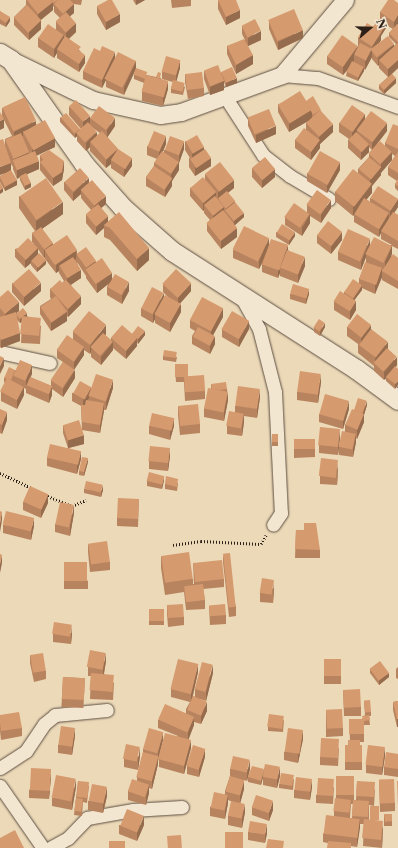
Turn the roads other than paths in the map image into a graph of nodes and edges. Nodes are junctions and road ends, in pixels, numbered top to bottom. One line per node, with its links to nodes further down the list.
1 (345, 0): 3 (street)
2 (6, 57): 4 (street); 7 (main road)
3 (282, 75): 4 (street); 5 (street)
4 (224, 95): 6 (street)
5 (398, 107)
6 (329, 199)
7 (243, 300): 10 (main road); 11 (street)
8 (0, 352): 9 (street)
9 (50, 363)
10 (398, 400)
11 (273, 525)
12 (107, 710): 13 (street)
13 (0, 768)
14 (0, 786): 16 (street)
15 (182, 807): 17 (street)
16 (43, 848)
17 (50, 848)

